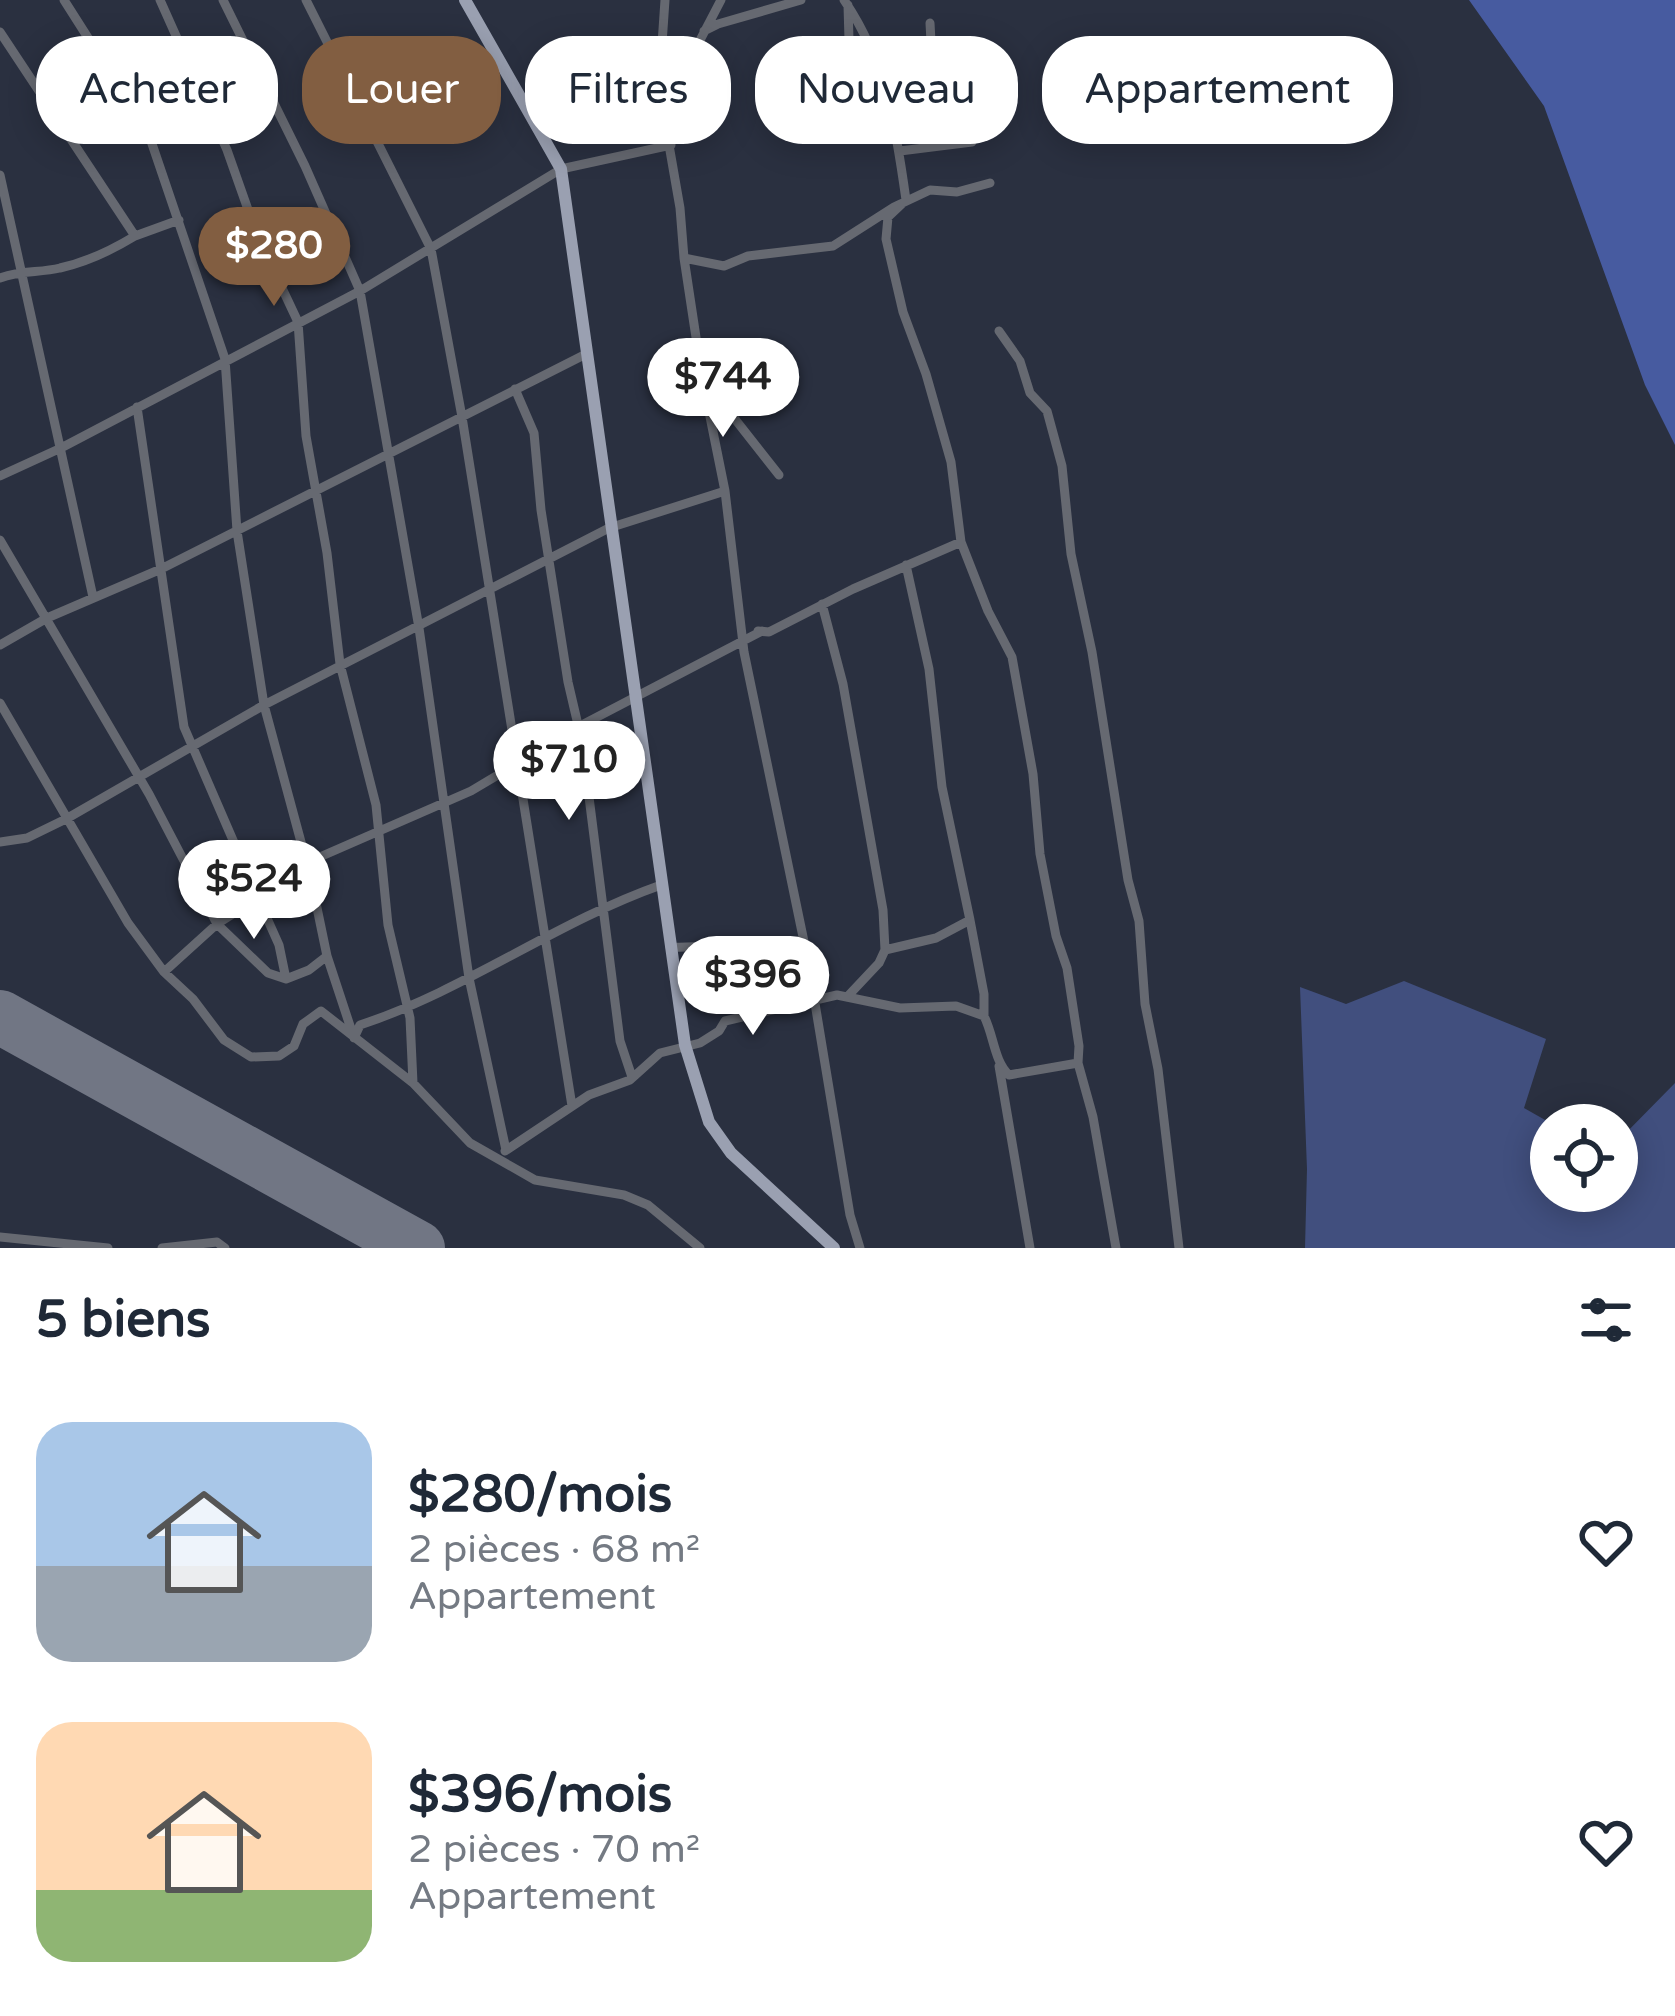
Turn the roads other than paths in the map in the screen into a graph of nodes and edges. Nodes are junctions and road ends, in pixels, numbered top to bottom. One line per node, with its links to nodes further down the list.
1 (64, 0): 26 (street)
2 (160, 0): 33 (street)
3 (223, 0): 32 (street)
4 (306, 0): 28 (street)
5 (464, 0): 22 (main road)
6 (665, 0): 13 (street)
7 (721, 0): 11 (street)
8 (801, 0): 11 (street)
9 (846, 3): 15 (street); 16 (street)
10 (930, 23): 17 (street)
11 (704, 31): 14 (street)
12 (0, 32): 27 (street)
13 (663, 36)
14 (702, 36)
15 (849, 36)
16 (864, 36)
17 (931, 36)
18 (898, 144): 21 (street)
19 (956, 144): 21 (street)
20 (670, 146): 22 (street); 29 (street)
21 (900, 151): 25 (street)
22 (561, 169): 28 (street); 35 (main road)
23 (0, 175): 30 (street)
24 (990, 183): 25 (street)
25 (906, 200): 29 (street); 50 (street)
26 (179, 220): 27 (street); 36 (street)
27 (135, 236): 30 (street)
28 (430, 249): 32 (street); 40 (street)
29 (684, 258): 37 (street)
30 (22, 271): 31 (street); 41 (street)
31 (0, 278)
32 (360, 291): 33 (street); 42 (street)
33 (298, 322): 36 (street); 45 (street)
34 (999, 331): 111 (street)
35 (586, 354): 38 (street); 47 (main road)
36 (225, 359): 39 (street); 48 (street)
37 (701, 377): 43 (street); 46 (street)
38 (514, 389): 40 (street); 51 (street)
39 (137, 407): 41 (street); 53 (street)
40 (462, 417): 42 (street); 54 (street)
41 (62, 448): 44 (street); 55 (street)
42 (388, 453): 45 (street); 58 (street)
43 (779, 475)
44 (0, 476)
45 (317, 490): 48 (street); 63 (street)
46 (725, 491): 47 (street); 59 (street)
47 (609, 529): 51 (street); 64 (main road)
48 (237, 531): 53 (street); 66 (street)
49 (0, 540): 57 (street)
50 (961, 542): 52 (street); 95 (street)
51 (551, 559): 54 (street); 67 (street)
52 (906, 565): 56 (street); 79 (street)
53 (160, 568): 55 (street); 68 (street)
54 (490, 592): 58 (street); 69 (street)
55 (93, 597): 57 (street)
56 (822, 604): 60 (street); 83 (street)
57 (46, 618): 62 (street); 70 (street)
58 (419, 628): 63 (street); 71 (street)
59 (742, 629): 60 (street); 61 (street)
60 (762, 631): 61 (street)
61 (743, 642): 64 (street); 85 (street)
62 (0, 645)
63 (340, 664): 66 (street); 73 (street)
64 (636, 696): 67 (street); 76 (main road)
65 (0, 703): 72 (street)
66 (264, 705): 68 (street); 75 (street)
67 (578, 727): 69 (street); 78 (street)
68 (191, 747): 70 (street); 77 (street)
69 (517, 763): 71 (street); 81 (street)
70 (138, 776): 72 (street); 80 (street)
71 (444, 802): 73 (street); 87 (street)
72 (66, 820): 74 (street); 86 (street)
73 (380, 831): 75 (street); 91 (street)
74 (0, 842)
75 (311, 879): 77 (street); 84 (street)
76 (661, 885): 78 (street); 82 (main road)
77 (258, 898): 80 (street); 88 (street)
78 (604, 905): 81 (street); 97 (street)
79 (970, 920): 83 (street); 92 (street)
80 (217, 924): 86 (street); 88 (street)
81 (546, 940): 87 (street); 99 (street)
82 (670, 947): 85 (street); 94 (main road)
83 (884, 950): 89 (street)
84 (327, 956): 88 (street); 93 (street)
85 (808, 961): 90 (street)
86 (164, 972): 93 (street)
87 (469, 978): 91 (street); 100 (street)
88 (286, 979)
89 (847, 997): 90 (street); 92 (street)
90 (815, 998): 94 (street); 108 (street)
91 (409, 1009): 93 (street); 98 (street)
92 (984, 1016): 96 (street)
93 (354, 1039): 98 (street)
94 (686, 1045): 97 (street); 107 (main road)
95 (1078, 1063): 96 (street); 110 (street)
96 (999, 1066): 109 (street)
97 (632, 1077): 99 (street)
98 (413, 1083): 100 (street)
99 (572, 1106): 100 (street)
100 (503, 1155): 106 (street)
101 (0, 1238): 102 (street)
102 (80, 1248): 103 (street)
103 (108, 1248)
104 (162, 1248): 105 (street)
105 (226, 1248)
106 (700, 1248)
107 (834, 1248)
108 (860, 1248)
109 (1030, 1248)
110 (1116, 1248)
111 (1179, 1248)

